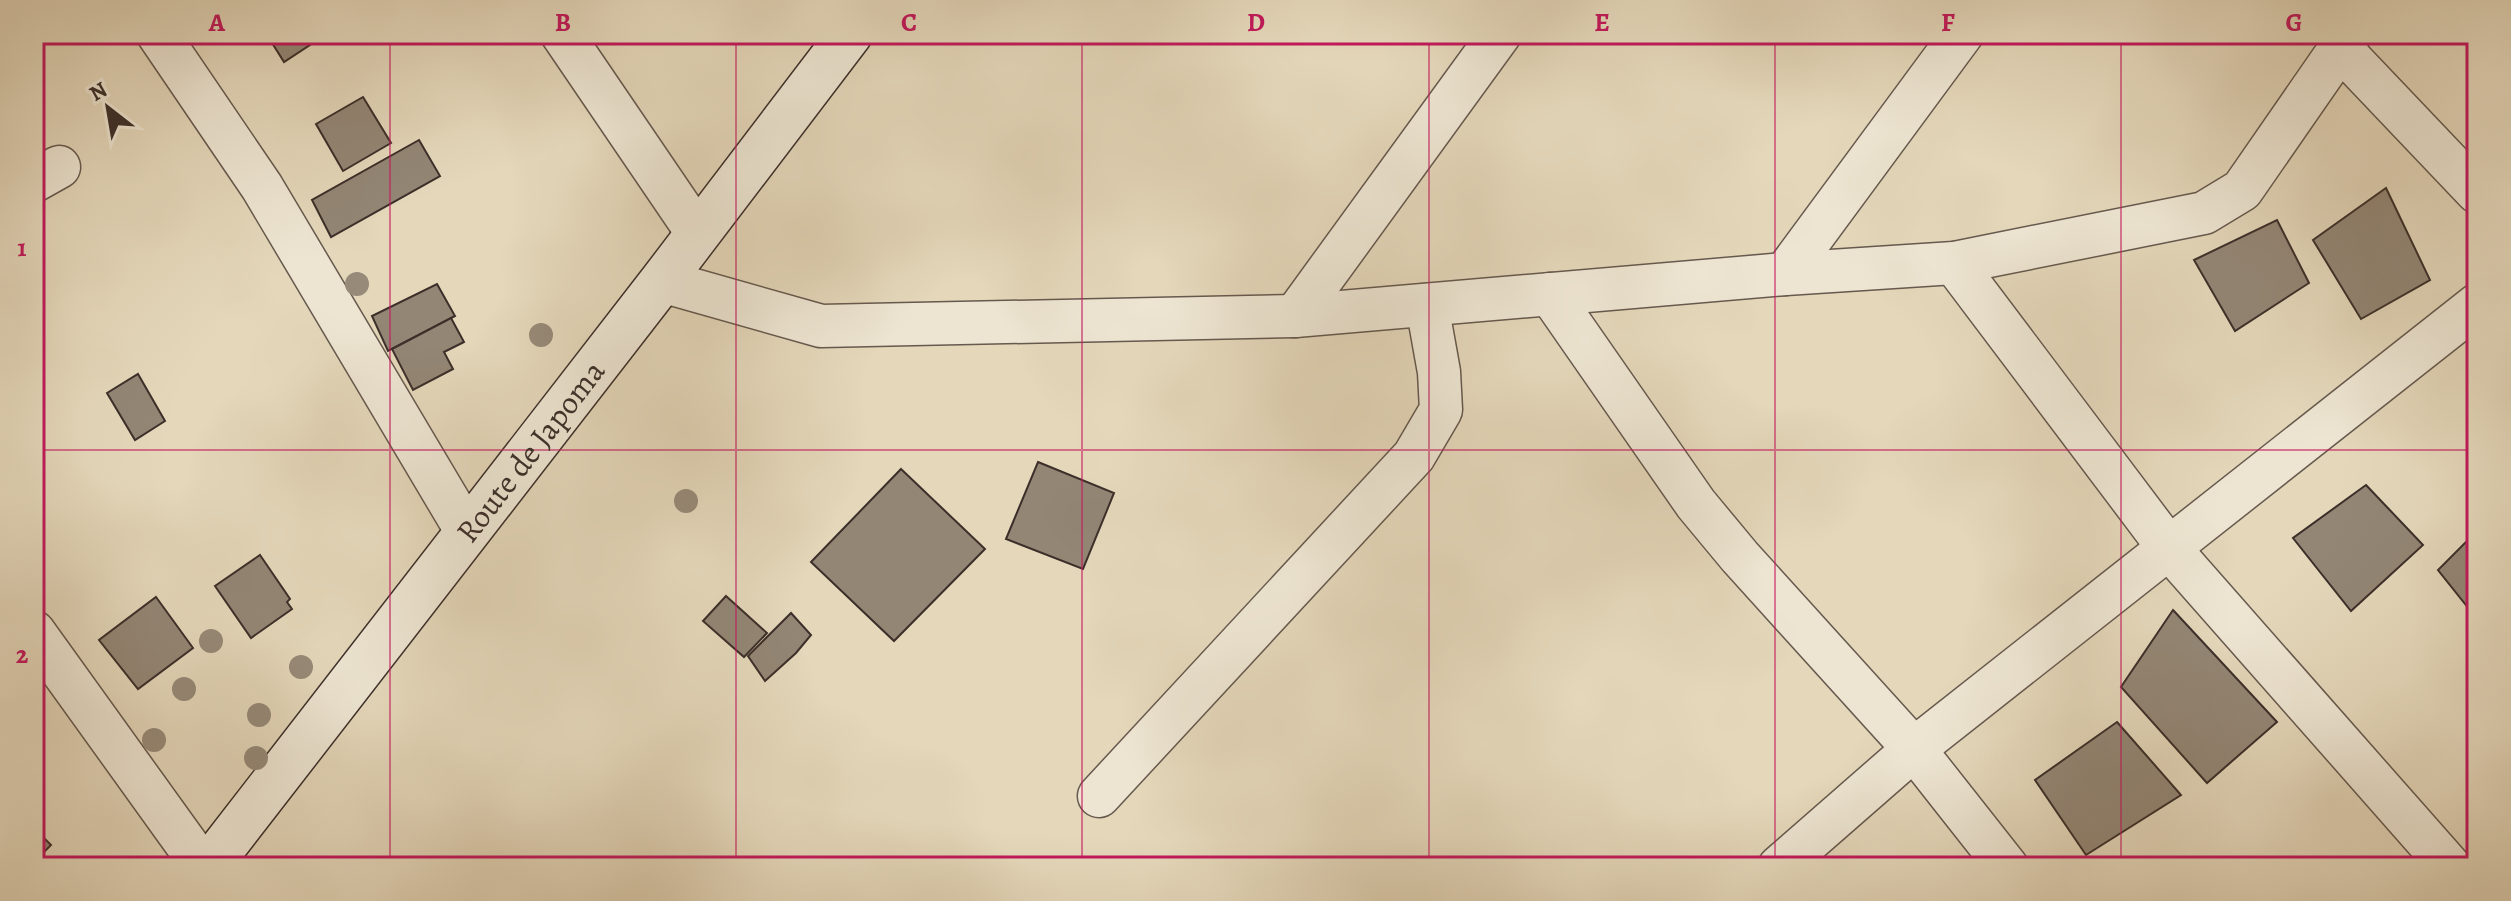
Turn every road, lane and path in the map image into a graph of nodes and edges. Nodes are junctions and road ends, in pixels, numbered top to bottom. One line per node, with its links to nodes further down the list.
1 (158, 34): 16 (street)
2 (562, 34): 8 (street)
3 (850, 34): 8 (street, Route de Japoma)
4 (1500, 34): 15 (street)
5 (1962, 34): 10 (street)
6 (2345, 41): 7 (street); 9 (street)
7 (2477, 192)
8 (698, 234): 11 (street, Route de Japoma)
9 (1954, 263): 10 (street); 17 (street)
10 (1785, 274): 12 (street)
11 (662, 281): 15 (street); 16 (street, Route de Japoma)
12 (1550, 294): 13 (street); 19 (street)
13 (1427, 305): 15 (street); 20 (street)
14 (2477, 305): 17 (street)
15 (1295, 316)
16 (467, 532): 21 (street, Route de Japoma)
17 (2168, 547): 19 (street); 24 (street)
18 (34, 632): 21 (street)
19 (1914, 749): 22 (street); 23 (street)
20 (1099, 796)
21 (205, 867)
22 (1779, 867)
23 (2007, 867)
24 (2450, 867)

